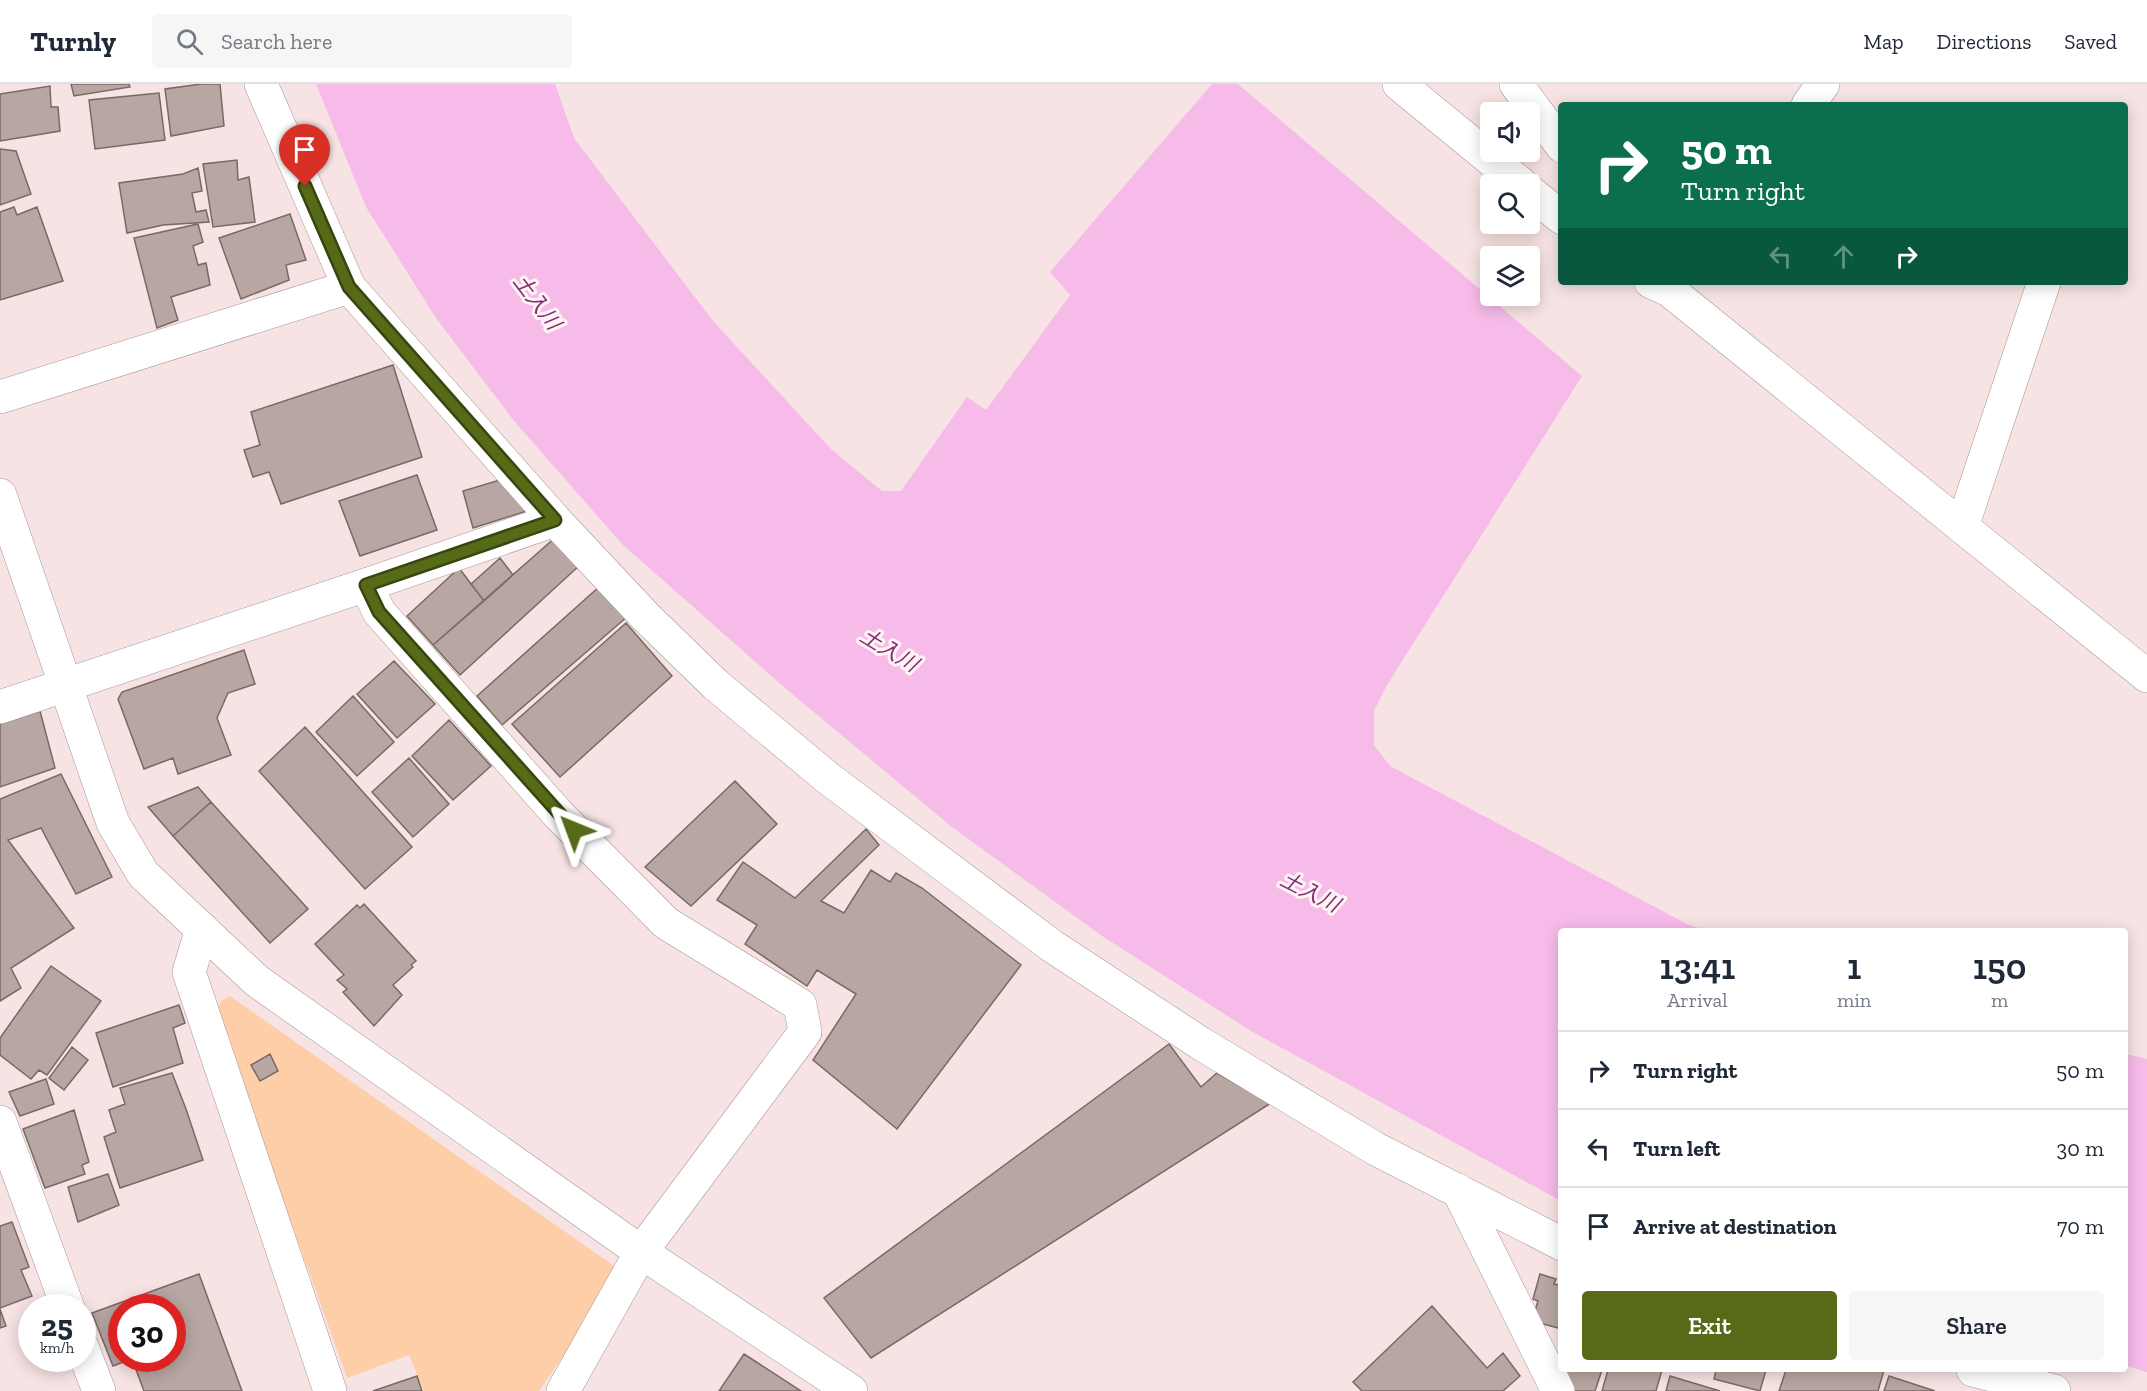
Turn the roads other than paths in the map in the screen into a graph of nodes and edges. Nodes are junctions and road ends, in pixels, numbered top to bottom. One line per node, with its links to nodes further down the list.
1 (261, 84): 12 (street)
2 (1399, 84): 7 (street)
3 (1516, 84): 6 (street)
4 (1823, 84): 5 (street)
5 (1810, 102)
6 (1558, 141)
7 (1509, 174)
8 (1540, 200): 9 (street)
9 (1558, 215)
10 (1665, 285): 16 (street)
11 (2043, 285): 16 (street)
12 (349, 287): 13 (street); 15 (street)
13 (0, 397)
14 (0, 495): 19 (street)
15 (555, 520): 17 (street); 23 (street)
16 (1962, 527): 18 (street)
17 (366, 585): 19 (street); 25 (street)
18 (2147, 676)
19 (66, 684): 20 (street); 21 (street)
20 (0, 707)
21 (202, 929): 25 (street); 30 (street)
22 (0, 1122): 26 (street)
23 (1458, 1190): 24 (street); 33 (street)
24 (1558, 1242)
25 (641, 1251): 31 (street); 32 (street)
26 (63, 1294)
27 (92, 1372): 29 (street)
28 (1981, 1372): 34 (street)
29 (99, 1391)
30 (330, 1391)
31 (563, 1391)
32 (851, 1391)
33 (1558, 1391)
34 (2054, 1391)

